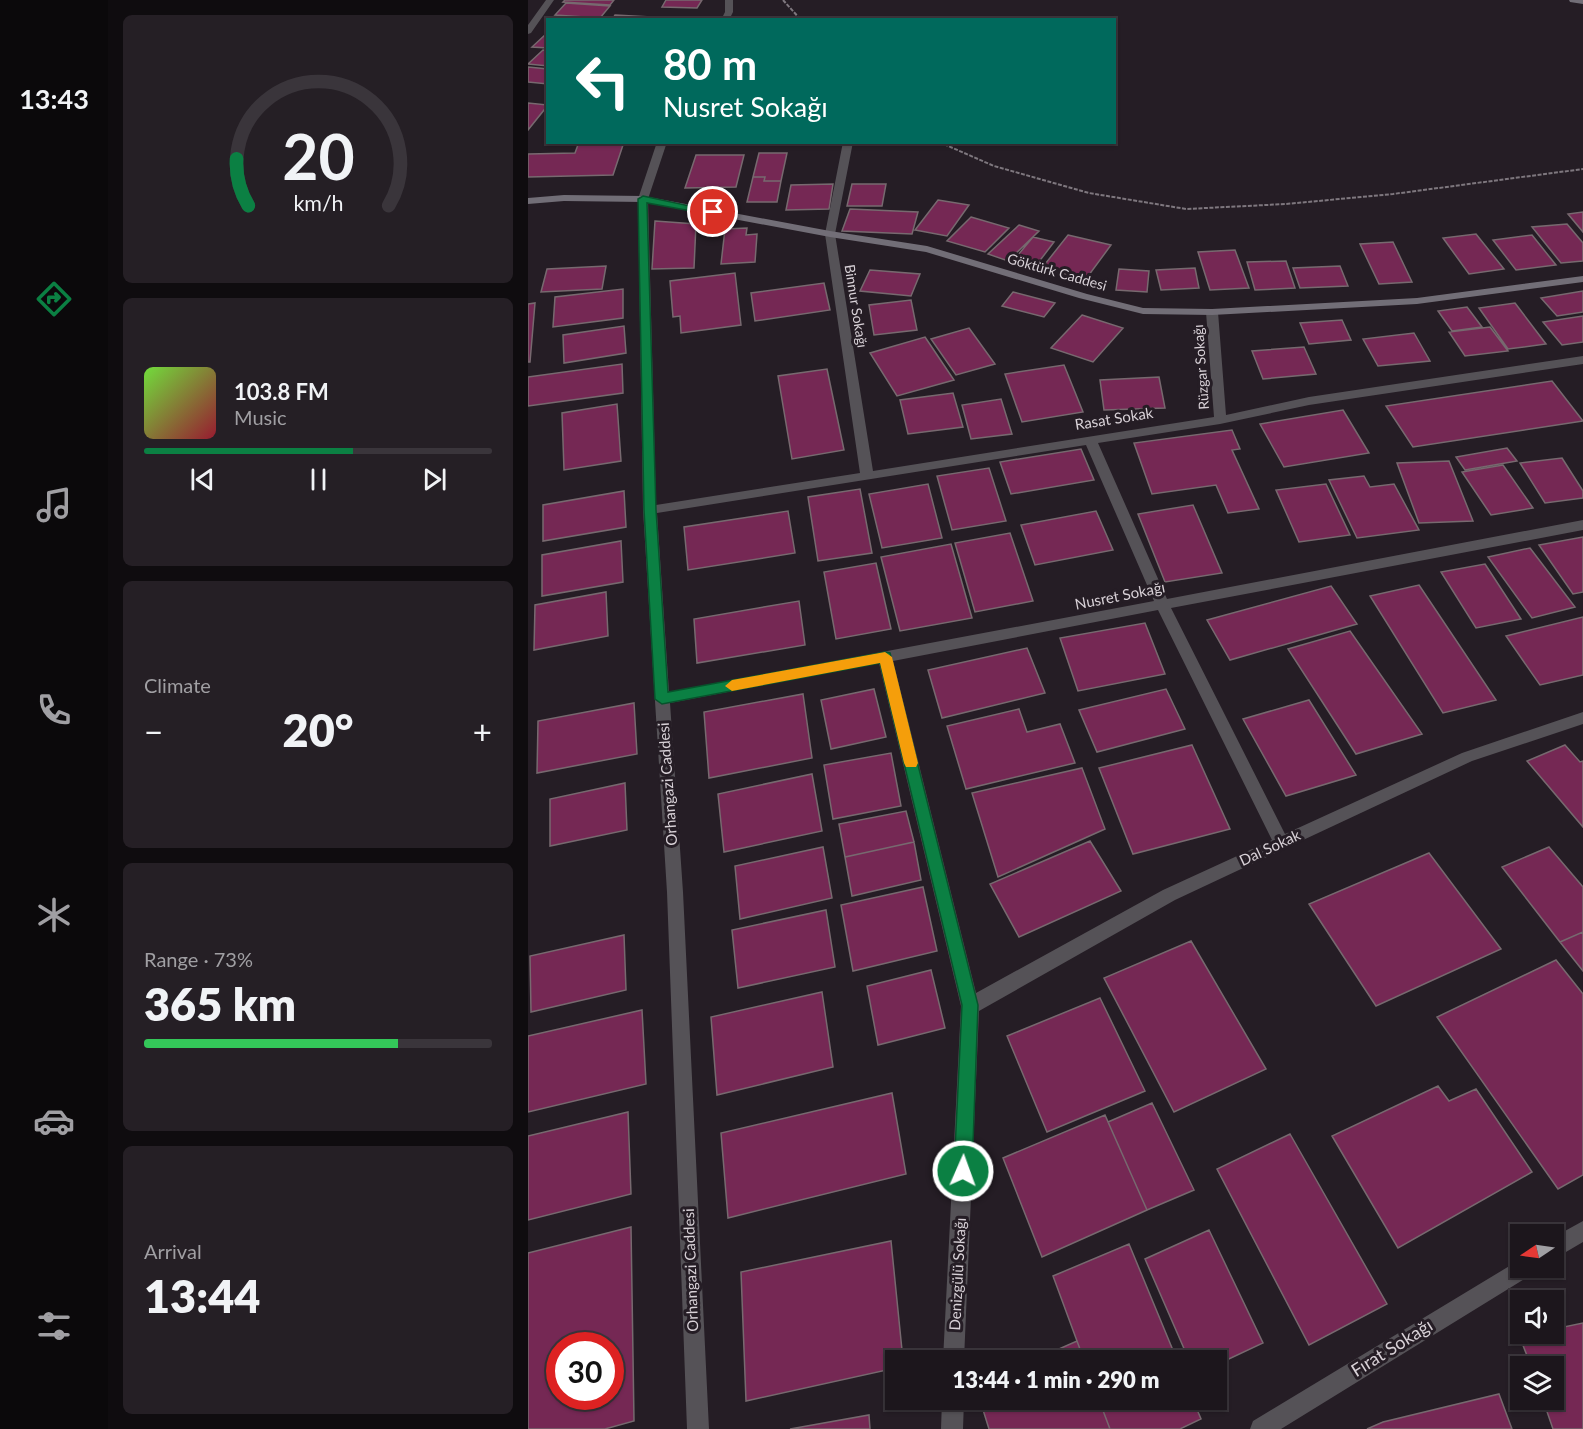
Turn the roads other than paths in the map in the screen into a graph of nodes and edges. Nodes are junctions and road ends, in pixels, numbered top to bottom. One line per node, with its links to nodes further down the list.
1 (550, 0): 6 (street)
2 (729, 0): 5 (street)
3 (1573, 0): 4 (street)
4 (1583, 2)
5 (726, 18)
6 (528, 30)
7 (661, 144): 9 (street, Orhangazi Caddesi)
8 (848, 144): 11 (street, Binnur Sokağı)
9 (643, 199): 10 (street, Göktürk Caddesi); 11 (street, Göktürk Caddesi); 18 (street, Orhangazi Caddesi)
10 (528, 201)
11 (830, 234): 13 (street, Göktürk Caddesi); 17 (street, Binnur Sokağı)
12 (1583, 279): 13 (street, Göktürk Caddesi)
13 (1212, 312): 15 (street, Rüzgar Sokağı)
14 (1583, 360): 15 (street, Rasat Sokak)
15 (1220, 420): 16 (street, Rasat Sokak)
16 (1090, 440): 17 (street, Rasat Sokak); 20 (street)
17 (867, 474): 18 (street, Rasat Sokak)
18 (650, 510): 22 (street, Orhangazi Caddesi)
19 (1583, 525): 20 (street, Nusret Sokağı)
20 (1162, 604): 21 (street, Nusret Sokağı); 24 (street)
21 (885, 657): 22 (street, Nusret Sokağı); 25 (street, Denizgülü Sokağı)
22 (662, 699): 31 (street, Orhangazi Caddesi)
23 (1583, 718): 24 (street, Dal Sokak)
24 (1282, 843): 25 (street, Dal Sokak)
25 (970, 1005): 29 (street, Denizgülü Sokağı)
26 (1583, 1231): 27 (street)
27 (1564, 1243)
28 (1510, 1277): 33 (street, Fırat Sokağı)
29 (954, 1350)
30 (952, 1410): 32 (street)
31 (698, 1429)
32 (951, 1429)
33 (1261, 1429)

